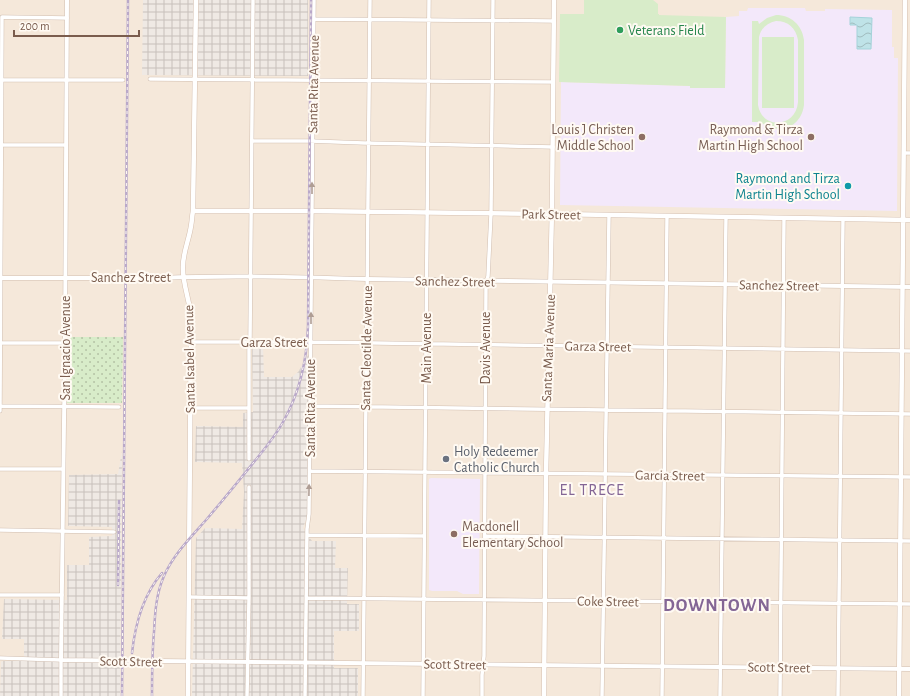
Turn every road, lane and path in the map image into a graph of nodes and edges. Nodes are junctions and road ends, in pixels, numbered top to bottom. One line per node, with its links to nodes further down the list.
1 (67, 0): 11 (street, San Ignacio Avenue)
2 (196, 0): 19 (main road, Santa Isabel Avenue)
3 (253, 0): 20 (street)
4 (314, 0): 12 (street, Santa Rita Avenue)
5 (370, 0): 13 (street, Santa Cleotilde Avenue)
6 (429, 0): 14 (street, Main Avenue)
7 (493, 0): 15 (street, Davis Avenue)
8 (554, 0): 16 (main road, Santa Maria Avenue)
9 (905, 0): 17 (main road)
10 (1, 17): 11 (street); 21 (street)
11 (67, 18): 22 (street, San Ignacio Avenue)
12 (314, 19): 13 (street); 24 (street, Santa Rita Avenue)
13 (369, 19): 14 (street); 25 (street, Santa Cleotilde Avenue)
14 (429, 20): 15 (street); 26 (street, Main Avenue)
15 (493, 20): 16 (street); 27 (street, Davis Avenue)
16 (554, 21): 28 (main road, Santa Maria Avenue)
17 (907, 26): 29 (main road)
18 (150, 79): 19 (street)
19 (195, 79): 20 (street); 40 (main road, Santa Isabel Avenue)
20 (253, 79): 24 (street); 30 (street)
21 (1, 80): 22 (street); 33 (street)
22 (66, 80): 23 (street); 35 (street, San Ignacio Avenue)
23 (123, 80)
24 (314, 80): 25 (street); 31 (street, Santa Rita Avenue)
25 (369, 81): 26 (street); 32 (street, Santa Cleotilde Avenue)
26 (428, 81): 27 (street); 34 (street, Main Avenue)
27 (492, 82): 28 (street); 36 (street, Davis Avenue)
28 (554, 82): 37 (main road, Santa Maria Avenue)
29 (907, 89): 38 (main road)
30 (252, 141): 31 (street); 42 (street)
31 (313, 141): 32 (street); 43 (street, Santa Rita Avenue, one-way to 31)
32 (368, 144): 34 (street); 44 (street, Santa Cleotilde Avenue)
33 (1, 145): 35 (street); 41 (street)
34 (427, 145): 36 (street); 45 (street, Main Avenue)
35 (66, 146): 55 (street, San Ignacio Avenue)
36 (491, 146): 37 (street); 46 (street, Davis Avenue)
37 (553, 147): 47 (main road, Santa Maria Avenue)
38 (904, 153): 39 (street); 53 (main road)
39 (910, 153)
40 (193, 211): 42 (main road, Park Street); 56 (main road, Santa Isabel Avenue)
41 (1, 212): 59 (street)
42 (251, 212): 43 (main road, Park Street); 57 (street)
43 (312, 212): 44 (main road, Park Street); 58 (street, Santa Rita Avenue)
44 (368, 212): 45 (main road, Park Street); 60 (street, Santa Cleotilde Avenue)
45 (426, 213): 46 (main road, Park Street); 61 (street, Main Avenue)
46 (490, 214): 47 (main road, Park Street); 62 (street, Davis Avenue)
47 (552, 214): 48 (main road, Park Street); 63 (main road, Santa Maria Avenue)
48 (609, 215): 49 (main road, Park Street); 64 (street)
49 (667, 216): 50 (main road, Park Street); 65 (street)
50 (726, 217): 51 (main road, Park Street); 66 (street)
51 (784, 218): 52 (main road, Park Street); 67 (street)
52 (842, 219): 53 (main road, Park Street); 68 (street)
53 (904, 220): 54 (main road, Park Street); 69 (main road)
54 (910, 220)
55 (65, 277): 56 (street, Sanchez Street); 59 (street, Sanchez Street); 75 (street, San Ignacio Avenue)
56 (184, 277): 57 (street, Sanchez Street); 71 (main road, Santa Isabel Avenue)
57 (251, 277): 58 (street, Sanchez Street); 72 (street)
58 (311, 277): 60 (street, Sanchez Street); 73 (street, Santa Rita Avenue, one-way to 58)
59 (0, 278): 74 (street)
60 (367, 279): 61 (street, Sanchez Street); 76 (street, Santa Cleotilde Avenue)
61 (426, 280): 62 (street, Sanchez Street); 77 (street, Main Avenue)
62 (487, 281): 63 (street, Sanchez Street); 78 (street, Davis Avenue)
63 (550, 282): 64 (street, Sanchez Street); 79 (main road, Santa Maria Avenue)
64 (608, 283): 65 (street, Sanchez Street); 80 (street)
65 (667, 284): 66 (street, Sanchez Street); 81 (street)
66 (725, 284): 67 (street, Sanchez Street); 82 (street)
67 (784, 285): 68 (street, Sanchez Street); 83 (street)
68 (842, 286): 69 (street, Sanchez Street); 84 (street)
69 (903, 287): 70 (street, Sanchez Street); 85 (main road)
70 (910, 287)
71 (191, 342): 72 (street, Garza Street); 93 (main road, Santa Isabel Avenue)
72 (250, 342): 73 (street, Garza Street); 94 (street)
73 (310, 342): 76 (street, Garza Street); 89 (street, Santa Rita Avenue)
74 (0, 343): 75 (street); 87 (street)
75 (65, 343): 88 (street, San Ignacio Avenue)
76 (366, 343): 77 (street, Garza Street); 90 (street, Santa Cleotilde Avenue)
77 (426, 344): 78 (street, Garza Street); 92 (street, Main Avenue)
78 (485, 345): 79 (street, Garza Street); 95 (street, Davis Avenue)
79 (549, 346): 80 (street, Garza Street); 96 (main road, Santa Maria Avenue)
80 (607, 346): 81 (street, Garza Street); 97 (street)
81 (666, 347): 82 (street, Garza Street); 98 (street)
82 (724, 348): 83 (street, Garza Street); 100 (street)
83 (783, 349): 84 (street, Garza Street); 101 (street)
84 (841, 350): 85 (street, Garza Street); 102 (street)
85 (902, 351): 86 (street, Garza Street); 103 (main road)
86 (910, 351)
87 (0, 406): 88 (street); 99 (street)
88 (64, 406): 91 (street); 107 (street, San Ignacio Avenue)
89 (310, 406): 90 (street); 108 (street, Santa Rita Avenue)
90 (366, 406): 92 (street); 109 (street, Santa Cleotilde Avenue)
91 (119, 407)
92 (425, 407): 95 (street); 110 (street, Main Avenue)
93 (190, 408): 94 (street); 138 (main road, Santa Isabel Avenue)
94 (249, 408): 105 (street)
95 (485, 408): 96 (street); 111 (street, Davis Avenue)
96 (547, 408): 97 (street); 112 (main road, Santa Maria Avenue)
97 (606, 409): 98 (street); 113 (street)
98 (665, 410): 100 (street); 114 (street)
99 (0, 411)
100 (724, 411): 101 (street); 115 (street)
101 (782, 412): 102 (street); 116 (street)
102 (840, 413): 103 (street); 117 (street)
103 (902, 414): 104 (street); 118 (main road)
104 (910, 414)
105 (250, 459)
106 (0, 469): 107 (street)
107 (63, 469): 122 (street, San Ignacio Avenue)
108 (310, 471): 109 (street, Garcia Street); 124 (street, Santa Rita Avenue, one-way to 108)
109 (365, 471): 110 (street, Garcia Street); 125 (street, Santa Cleotilde Avenue)
110 (424, 472): 111 (street, Garcia Street); 126 (street, Main Avenue)
111 (485, 473): 112 (street, Garcia Street); 127 (street, Davis Avenue)
112 (546, 474): 113 (street, Garcia Street); 128 (main road, Santa Maria Avenue)
113 (606, 474): 114 (street, Garcia Street); 129 (street)
114 (665, 475): 115 (street, Garcia Street); 130 (street)
115 (723, 475): 116 (street, Garcia Street); 131 (street)
116 (782, 476): 117 (street, Garcia Street); 132 (street)
117 (840, 477): 118 (street, Garcia Street); 133 (street)
118 (901, 477): 119 (street, Garcia Street); 134 (main road)
119 (910, 477)
120 (249, 487): 139 (street)
121 (0, 530): 122 (street)
122 (63, 532): 123 (street); 137 (street, San Ignacio Avenue)
123 (114, 532)
124 (307, 535): 125 (street); 140 (street, Santa Rita Avenue)
125 (364, 535): 126 (street); 141 (street, Santa Cleotilde Avenue)
126 (424, 536): 142 (street, Main Avenue)
127 (485, 536): 128 (street); 143 (street, Davis Avenue)
128 (545, 537): 129 (street); 144 (main road, Santa Maria Avenue)
129 (605, 538): 130 (street); 145 (street)
130 (664, 538): 131 (street); 146 (street)
131 (722, 539): 132 (street); 147 (street)
132 (781, 540): 133 (street); 148 (street)
133 (839, 540): 134 (street); 149 (street)
134 (900, 541): 135 (street); 150 (main road)
135 (910, 541)
136 (0, 595): 137 (street)
137 (62, 595): 153 (street, San Ignacio Avenue)
138 (190, 597): 139 (street); 154 (main road, Santa Isabel Avenue)
139 (249, 598): 155 (street)
140 (306, 598): 141 (street, Coke Street); 156 (street, Santa Rita Avenue)
141 (364, 599): 142 (street, Coke Street); 157 (street, Santa Cleotilde Avenue)
142 (424, 600): 143 (street, Coke Street); 158 (street, Main Avenue)
143 (484, 600): 144 (street, Coke Street); 159 (street, Davis Avenue)
144 (544, 601): 145 (street, Coke Street); 160 (main road, Santa Maria Avenue)
145 (604, 601): 146 (street, Coke Street); 161 (street)
146 (663, 602): 147 (street, Coke Street); 162 (street)
147 (721, 602): 148 (street, Coke Street); 163 (street)
148 (780, 603): 149 (street, Coke Street); 164 (street)
149 (838, 604): 150 (street, Coke Street); 165 (street)
150 (900, 604): 151 (street, Coke Street); 166 (main road)
151 (910, 604)
152 (0, 658): 153 (street, Scott Street)
153 (62, 660): 154 (street, Scott Street); 168 (street, San Ignacio Avenue)
154 (188, 661): 155 (street, Scott Street); 169 (main road, Santa Isabel Avenue)
155 (248, 662): 156 (street, Scott Street); 170 (street)
156 (305, 662): 157 (street, Scott Street); 171 (street, Santa Rita Avenue)
157 (363, 663): 158 (street, Scott Street); 172 (street, Santa Cleotilde Avenue)
158 (423, 664): 159 (street, Scott Street); 173 (street, Main Avenue)
159 (483, 664): 160 (street, Scott Street); 174 (street, Davis Avenue)
160 (544, 665): 161 (street, Scott Street); 175 (main road, Santa Maria Avenue)
161 (603, 666): 162 (street, Scott Street); 176 (street)
162 (663, 666): 163 (street, Scott Street); 177 (street)
163 (720, 667): 164 (street, Scott Street); 178 (street)
164 (780, 667): 165 (street, Scott Street); 179 (street)
165 (838, 668): 166 (street, Scott Street); 180 (street)
166 (899, 668): 167 (street, Scott Street); 181 (main road)
167 (910, 669)
168 (61, 696)
169 (188, 696)
170 (247, 696)
171 (304, 696)
172 (363, 696)
173 (422, 696)
174 (482, 696)
175 (544, 696)
176 (602, 696)
177 (662, 696)
178 (720, 696)
179 (780, 696)
180 (838, 696)
181 (899, 696)

